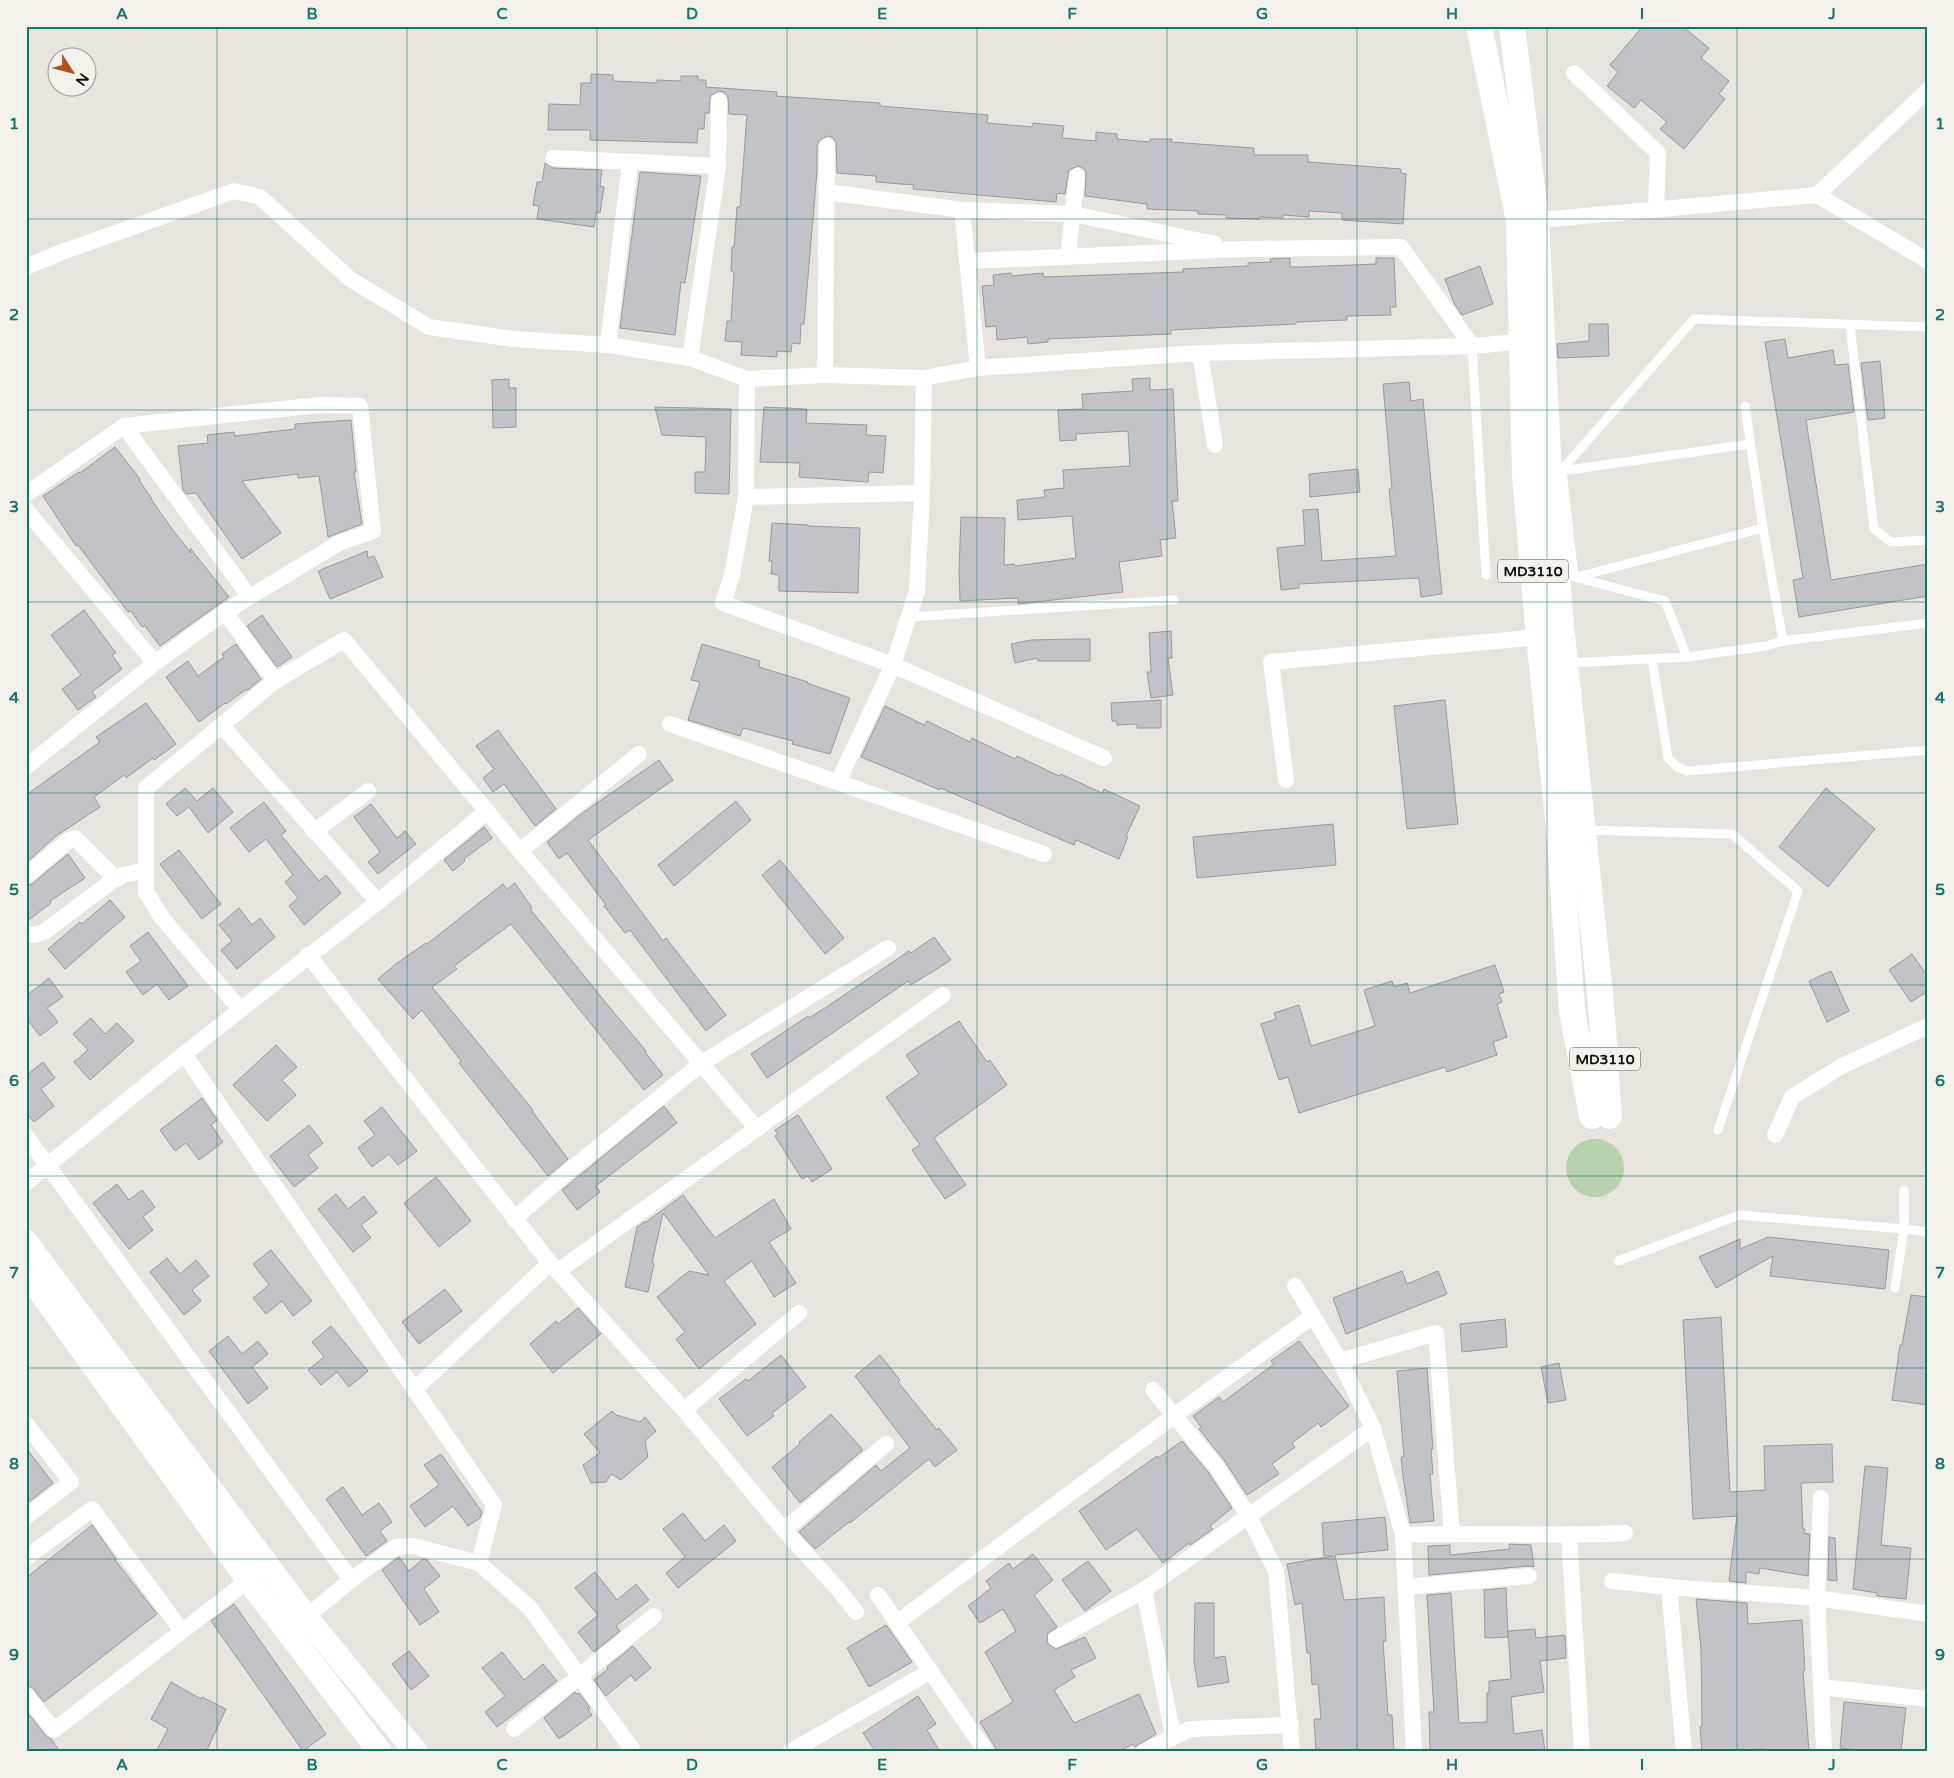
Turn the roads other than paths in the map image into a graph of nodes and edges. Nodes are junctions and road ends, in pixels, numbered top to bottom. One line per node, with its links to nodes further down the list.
1 (1479, 26): 16 (main road, MD3110)
2 (1512, 26): 16 (main road, MD3110)
3 (1574, 73): 13 (street)
4 (1928, 90): 12 (street)
5 (718, 101): 9 (street)
6 (827, 146): 11 (street)
7 (553, 158): 8 (street)
8 (630, 162): 9 (street); 25 (street)
9 (718, 166): 28 (street)
10 (1078, 176): 15 (street)
11 (827, 192): 14 (street); 30 (street)
12 (1818, 195): 13 (street); 19 (street)
13 (1656, 209): 16 (street)
14 (962, 210): 15 (street); 20 (street)
15 (1073, 214): 17 (street); 18 (street)
16 (1527, 221): 24 (main road, MD3110)
17 (1241, 249): 18 (street); 26 (street)
18 (1068, 256): 20 (street)
19 (1928, 260)
20 (968, 261): 29 (street)
21 (26, 267): 25 (street)
22 (1850, 325): 23 (lane); 37 (lane); 43 (lane)
23 (1928, 327)
24 (1532, 341): 26 (street); 37 (main road, MD3110)
25 (608, 345): 28 (street)
26 (1472, 346): 27 (street); 44 (lane)
27 (1200, 353): 29 (street); 36 (street)
28 (690, 358): 32 (street)
29 (978, 368): 31 (street)
30 (825, 374): 31 (street); 32 (street)
31 (924, 378): 38 (street)
32 (747, 379): 40 (street)
33 (1745, 406): 35 (lane)
34 (124, 426): 39 (street); 46 (street); 46 (street)
35 (1750, 444): 37 (lane); 42 (lane)
36 (1215, 445)
37 (1542, 474): 45 (lane); 51 (main road, MD3110); 52 (main road, MD3110)
38 (922, 493): 40 (street); 49 (street)
39 (26, 494)
40 (746, 498): 58 (street)
41 (26, 510): 56 (street)
42 (1763, 528): 45 (lane); 53 (lane)
43 (1928, 540)
44 (1486, 575)
45 (1574, 577): 54 (lane)
46 (249, 596): 48 (street)
47 (1174, 600): 49 (lane)
48 (225, 612): 56 (street); 59 (street)
49 (908, 617): 58 (street)
50 (1928, 623): 53 (lane)
51 (1561, 625): 52 (street); 57 (main road, MD3110)
52 (1539, 637): 66 (street); 70 (main road, MD3110)
53 (1783, 641): 54 (lane)
54 (1687, 657): 55 (lane)
55 (1652, 659): 57 (lane); 62 (lane)
56 (155, 662): 65 (street)
57 (1565, 663): 70 (main road, MD3110)
58 (893, 665): 64 (street); 67 (street)
59 (275, 682): 61 (street); 69 (street)
60 (670, 724): 67 (street)
61 (222, 726): 71 (street); 74 (street)
62 (1928, 750)
63 (638, 754): 72 (street)
64 (1104, 758)
65 (28, 762)
66 (1286, 780)
67 (838, 782): 73 (street)
68 (368, 791): 71 (street)
69 (487, 810): 72 (street); 77 (street)
70 (1583, 830): 87 (lane)
71 (314, 832): 77 (street)
72 (520, 851): 85 (street)
73 (1044, 854)
74 (146, 870): 76 (street); 82 (street)
75 (26, 876): 76 (street)
76 (116, 879): 78 (street)
77 (378, 902): 80 (street)
78 (26, 934)
79 (888, 948): 85 (street)
80 (308, 955): 82 (street); 93 (street)
81 (942, 995): 86 (street)
82 (240, 1009): 84 (street)
83 (1928, 1026): 88 (street)
84 (184, 1054): 90 (street); 105 (street)
85 (702, 1063): 86 (street); 93 (street)
86 (757, 1129): 98 (street)
87 (1718, 1130)
88 (1775, 1135)
89 (26, 1136): 90 (street)
90 (49, 1165): 91 (street); 125 (street)
91 (26, 1183)
92 (1904, 1190): 94 (lane)
93 (514, 1219): 98 (street)
94 (1904, 1229): 95 (lane); 97 (lane); 101 (lane)
95 (1928, 1232)
96 (26, 1242): 122 (main road)
97 (1618, 1261)
98 (554, 1267): 105 (street); 107 (street)
99 (26, 1272): 124 (main road)
100 (1295, 1286): 103 (street)
101 (1895, 1288)
102 (799, 1314): 107 (street)
103 (1313, 1316): 104 (street); 108 (street)
104 (1340, 1361): 110 (street); 117 (street)
105 (414, 1390): 121 (street)
106 (1154, 1390): 108 (street)
107 (684, 1410): 115 (street)
108 (1174, 1415): 113 (street); 136 (street)
109 (26, 1424): 114 (street)
110 (1373, 1428): 113 (street); 119 (street)
111 (886, 1444): 115 (street)
112 (1821, 1498): 131 (street)
113 (1248, 1516): 129 (street); 144 (street)
114 (26, 1517)
115 (784, 1530): 132 (street)
116 (1625, 1532): 118 (street)
117 (1452, 1533): 118 (street); 119 (street)
118 (1569, 1534): 155 (street)
119 (1403, 1535): 127 (street)
120 (26, 1558): 137 (street)
121 (479, 1563): 125 (street); 140 (street)
122 (269, 1565): 124 (street); 135 (main road)
123 (1529, 1576): 127 (street)
124 (248, 1580): 137 (street); 148 (main road)
125 (351, 1580): 135 (street)
126 (1612, 1581): 128 (street)
127 (1405, 1587): 154 (street)
128 (1669, 1587): 131 (street); 156 (street)
129 (1144, 1590): 138 (street); 146 (street)
130 (878, 1595): 136 (street)
131 (1818, 1598): 133 (street); 141 (street)
132 (856, 1612)
133 (1928, 1614)
134 (654, 1616): 140 (street)
135 (306, 1617): 149 (main road)
136 (898, 1622): 139 (street)
137 (182, 1631): 142 (street)
138 (1056, 1639)
139 (932, 1671): 150 (street); 151 (street)
140 (578, 1676): 145 (street); 147 (street)
141 (1821, 1688): 143 (street); 157 (street)
142 (26, 1695)
143 (1928, 1699)
144 (1291, 1726): 146 (street); 153 (street)
145 (514, 1729)
146 (1173, 1736): 152 (street)
147 (632, 1749)
148 (380, 1752)
149 (416, 1752)
150 (790, 1752)
151 (986, 1752)
152 (1143, 1752)
153 (1292, 1752)
154 (1414, 1752)
155 (1582, 1752)
156 (1684, 1752)
157 (1824, 1752)

